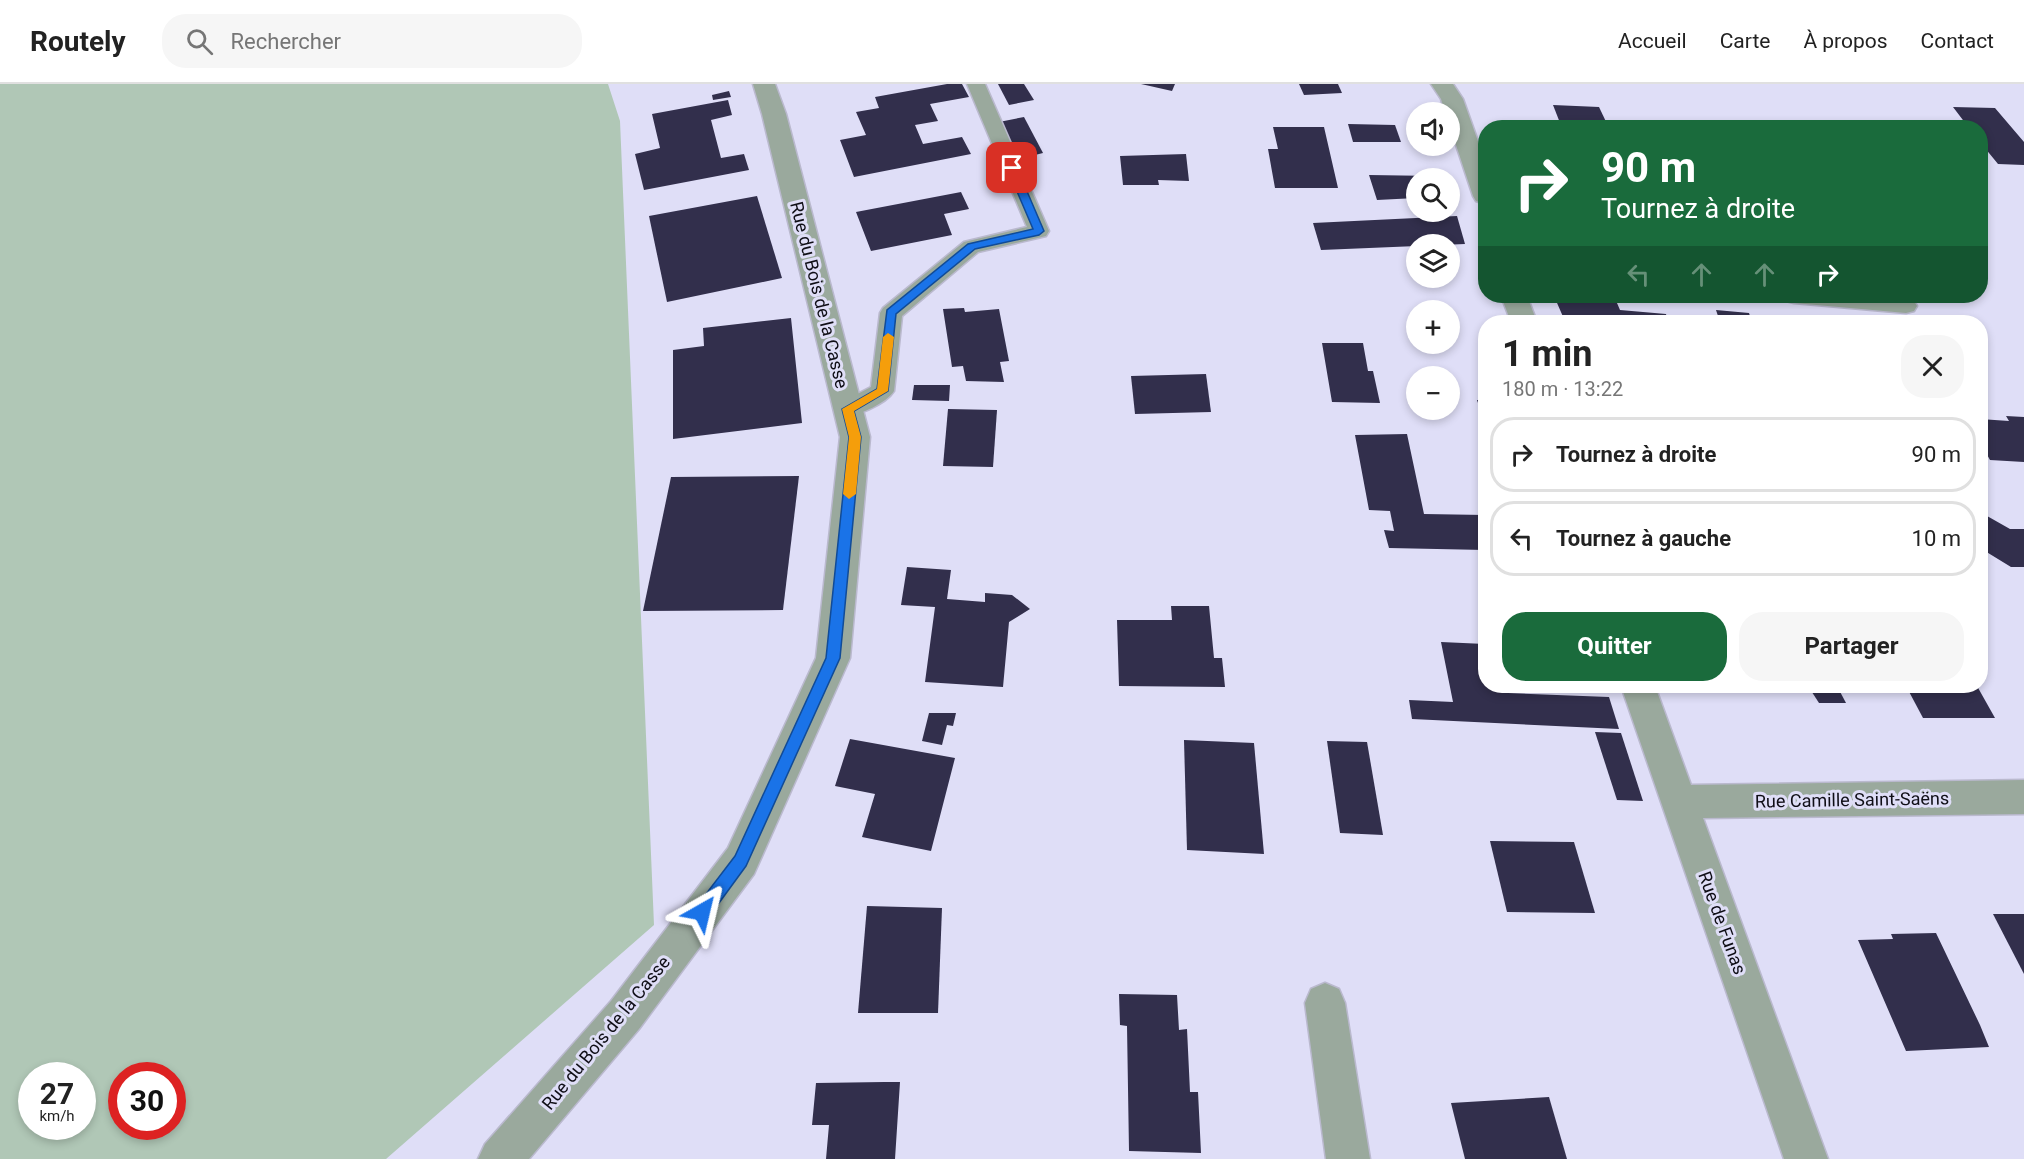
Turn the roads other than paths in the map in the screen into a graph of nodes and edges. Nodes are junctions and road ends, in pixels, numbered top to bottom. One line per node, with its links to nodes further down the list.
1 (764, 84): 7 (street, Rue du Bois de la Casse)
2 (976, 84): 7 (lane)
3 (1442, 84): 4 (street)
4 (1478, 175)
5 (1872, 303): 6 (lane)
6 (1906, 306)
7 (848, 409): 12 (street, Rue du Bois de la Casse)
8 (1641, 693): 10 (street, Rue de Funas)
9 (2024, 797): 10 (street, Rue Camille Saint-Saëns)
10 (1680, 802): 14 (street, Rue de Funas)
11 (1324, 1003): 13 (street)
12 (500, 1159)
13 (1348, 1159)
14 (1806, 1159)

